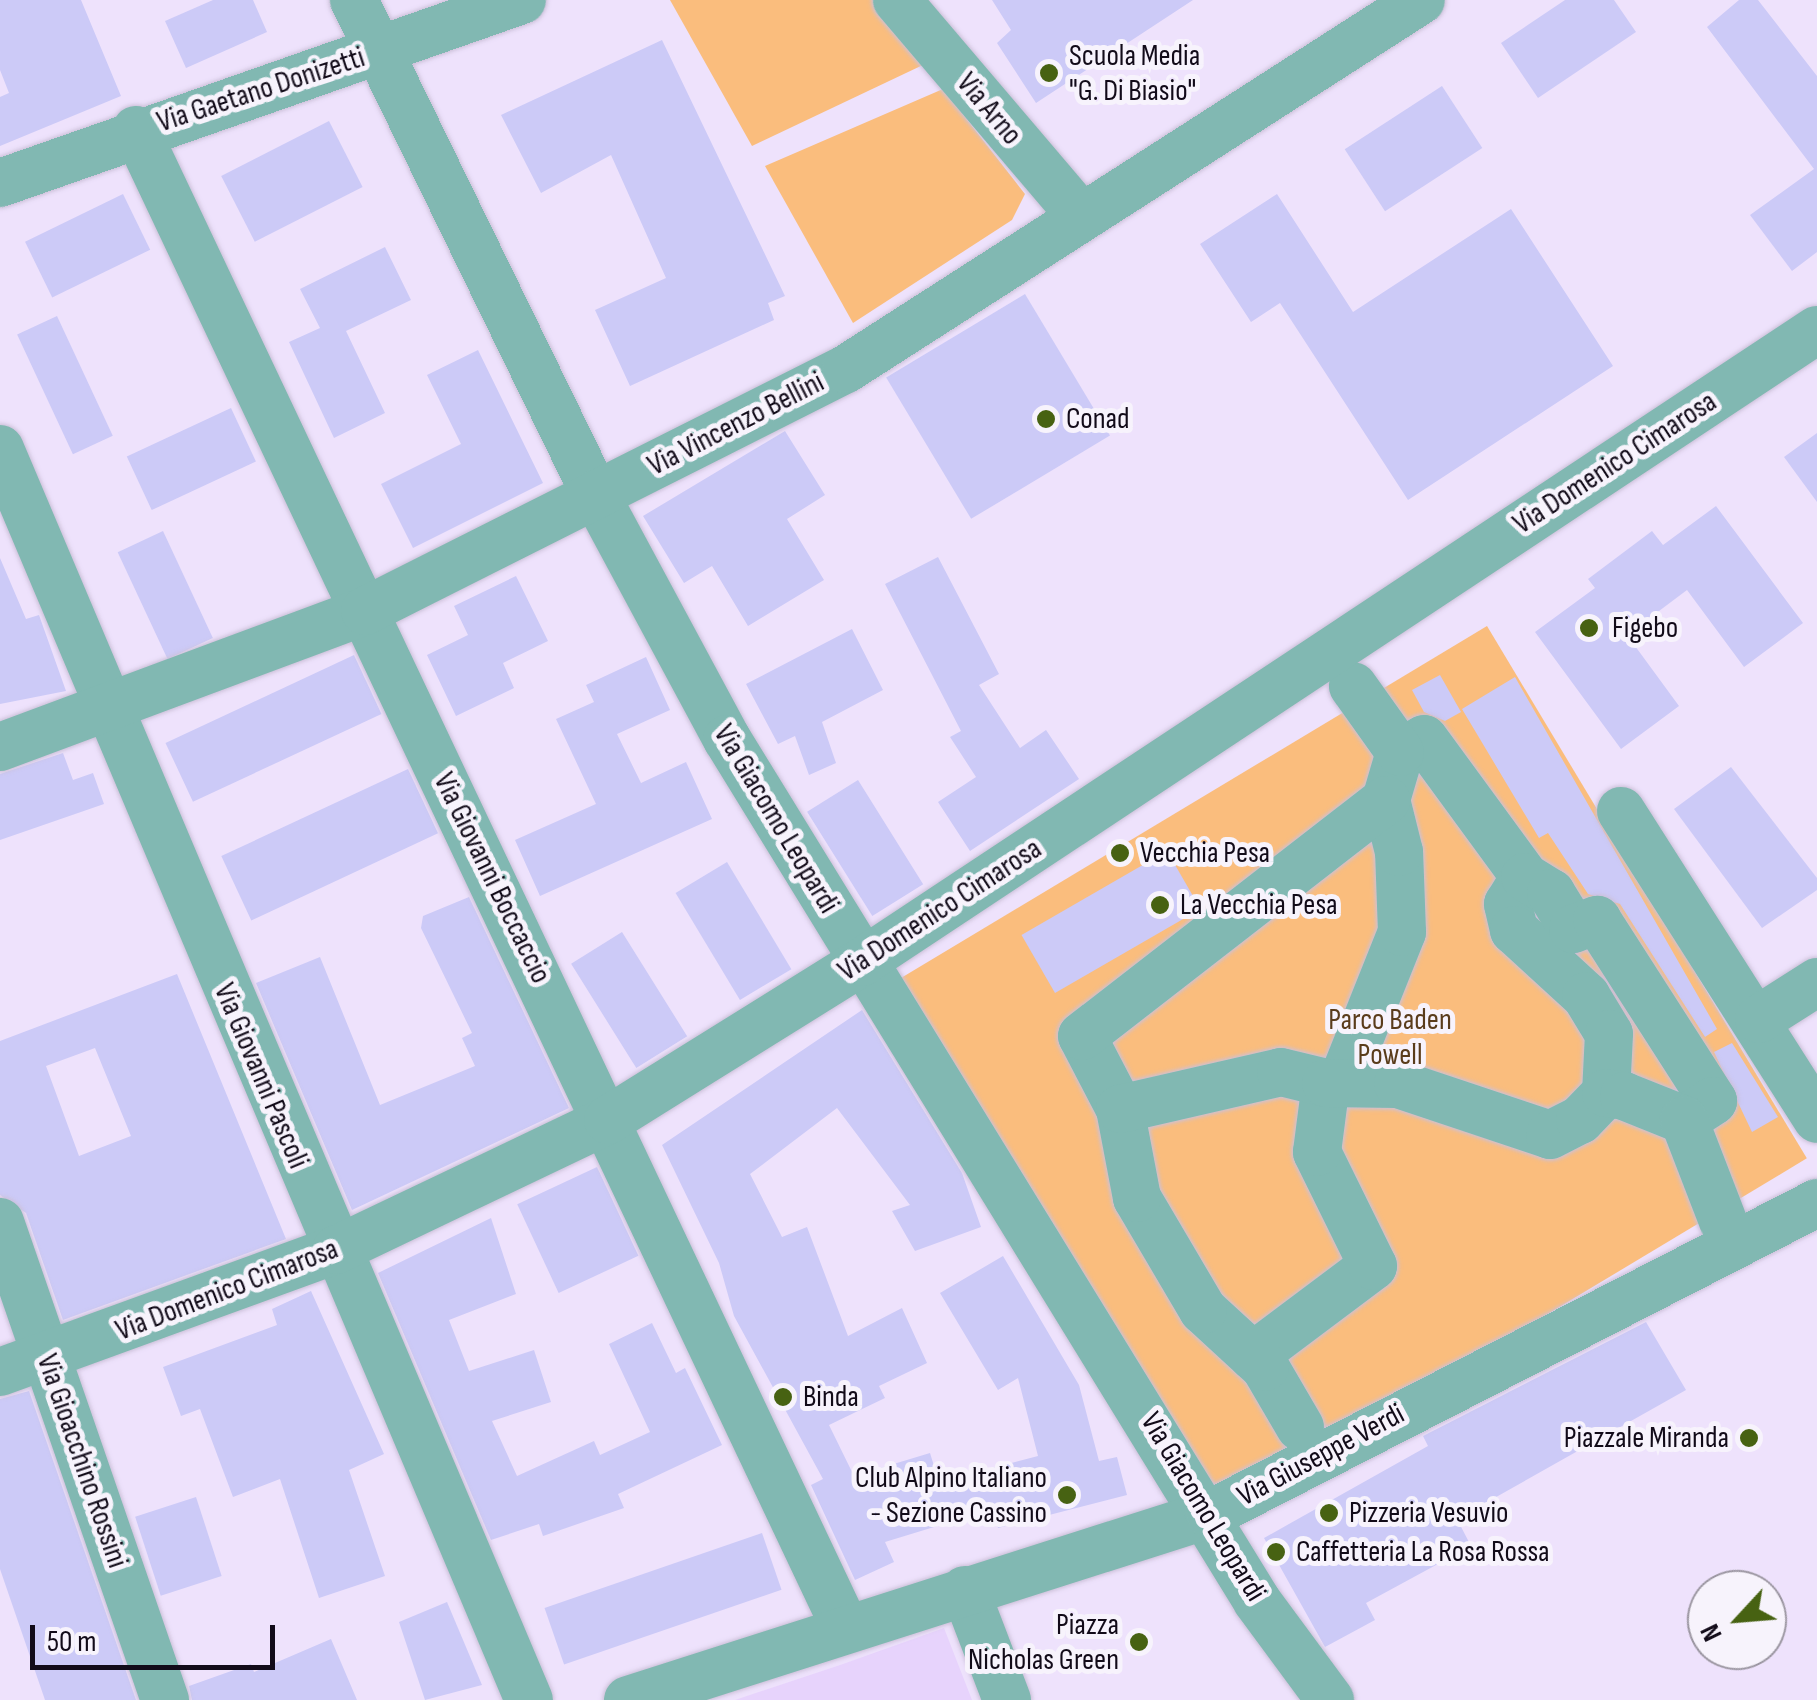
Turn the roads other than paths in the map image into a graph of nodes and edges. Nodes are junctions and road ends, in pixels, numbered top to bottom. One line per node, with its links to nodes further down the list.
1 (354, 0): 5 (street, Via Giacomo Leopardi)
2 (522, 0): 5 (street, Via Gaetano Donizetti)
3 (897, 0): 8 (street, Via Arno)
4 (1421, 0): 8 (street, Via Vincenzo Bellini)
5 (382, 52): 6 (street, Via Gaetano Donizetti); 11 (street, Via Giacomo Leopardi)
6 (136, 130): 7 (street, Via Gaetano Donizetti); 12 (street, Via Giovanni Boccaccio)
7 (0, 183)
8 (1082, 217): 11 (street, Via Vincenzo Bellini)
9 (1817, 330): 20 (street, Via Domenico Cimarosa)
10 (0, 449): 14 (street, Via Giovanni Pascoli)
11 (595, 494): 12 (street, Via Vincenzo Bellini); 20 (street, Via Giacomo Leopardi)
12 (365, 611): 14 (street, Via Vincenzo Bellini); 29 (street, Via Giovanni Boccaccio)
13 (1353, 686): 16 (street)
14 (103, 705): 15 (street, Via Vincenzo Bellini); 34 (street, Via Giovanni Pascoli)
15 (0, 747)
16 (1400, 752): 17 (street); 19 (street)
17 (1386, 800): 25 (street); 27 (street)
18 (1621, 812): 24 (street)
19 (1525, 877): 22 (street); 23 (street)
20 (862, 962): 29 (street, Via Domenico Cimarosa); 39 (street, Via Giacomo Leopardi)
21 (1817, 982): 24 (street)
22 (1638, 988): 23 (street); 30 (street)
23 (1586, 996): 26 (street)
24 (1760, 1019): 28 (street)
25 (1335, 1080): 26 (street); 27 (street); 35 (street)
26 (1606, 1094): 30 (street)
27 (1120, 1108): 35 (street)
28 (1817, 1119)
29 (608, 1120): 34 (street, Via Domenico Cimarosa); 41 (street, Via Giovanni Boccaccio)
30 (1684, 1120): 32 (street)
31 (1817, 1203): 39 (street, Via Giuseppe Verdi)
32 (1722, 1221)
33 (0, 1222): 36 (street, Via Gioacchino Rossini)
34 (336, 1250): 36 (street, Via Domenico Cimarosa); 43 (street, Via Giovanni Pascoli)
35 (1253, 1356): 38 (street)
36 (46, 1357): 37 (street, Via Domenico Cimarosa); 42 (street, Via Gioacchino Rossini)
37 (0, 1372)
38 (1300, 1427)
39 (1210, 1514): 40 (street, Via Giuseppe Verdi); 46 (street, Via Giacomo Leopardi)
40 (965, 1590): 41 (street, Via Giuseppe Verdi); 45 (street)
41 (845, 1627): 44 (street, Via Giuseppe Verdi)
42 (165, 1700)
43 (529, 1700)
44 (628, 1700)
45 (1008, 1700)
46 (1330, 1700)

